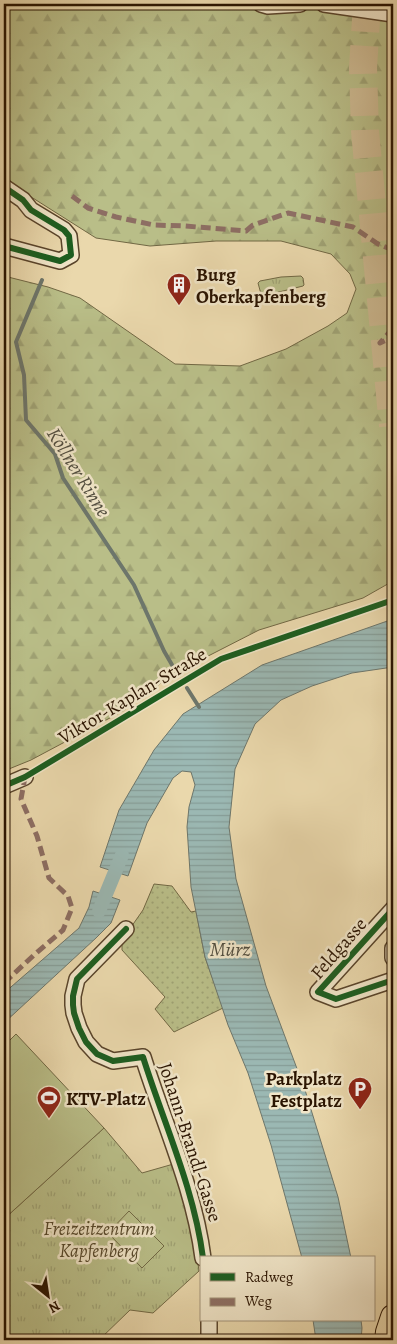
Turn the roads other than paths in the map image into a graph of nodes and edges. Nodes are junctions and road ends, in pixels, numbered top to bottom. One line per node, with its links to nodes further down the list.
1 (261, 4): 2 (street)
2 (300, 4)
3 (324, 4): 4 (street)
4 (393, 14)
5 (4, 187): 6 (street)
6 (4, 246)
7 (25, 777): 8 (street)
8 (4, 786)
9 (393, 909): 13 (street, Feldgasse)
10 (126, 929): 14 (street, Johann-Brandl-Gasse)
11 (393, 948): 12 (street)
12 (393, 958)
13 (393, 980)
14 (203, 1256)
15 (393, 1317): 18 (main road)
16 (209, 1322): 17 (street)
17 (209, 1340)
18 (387, 1340)

